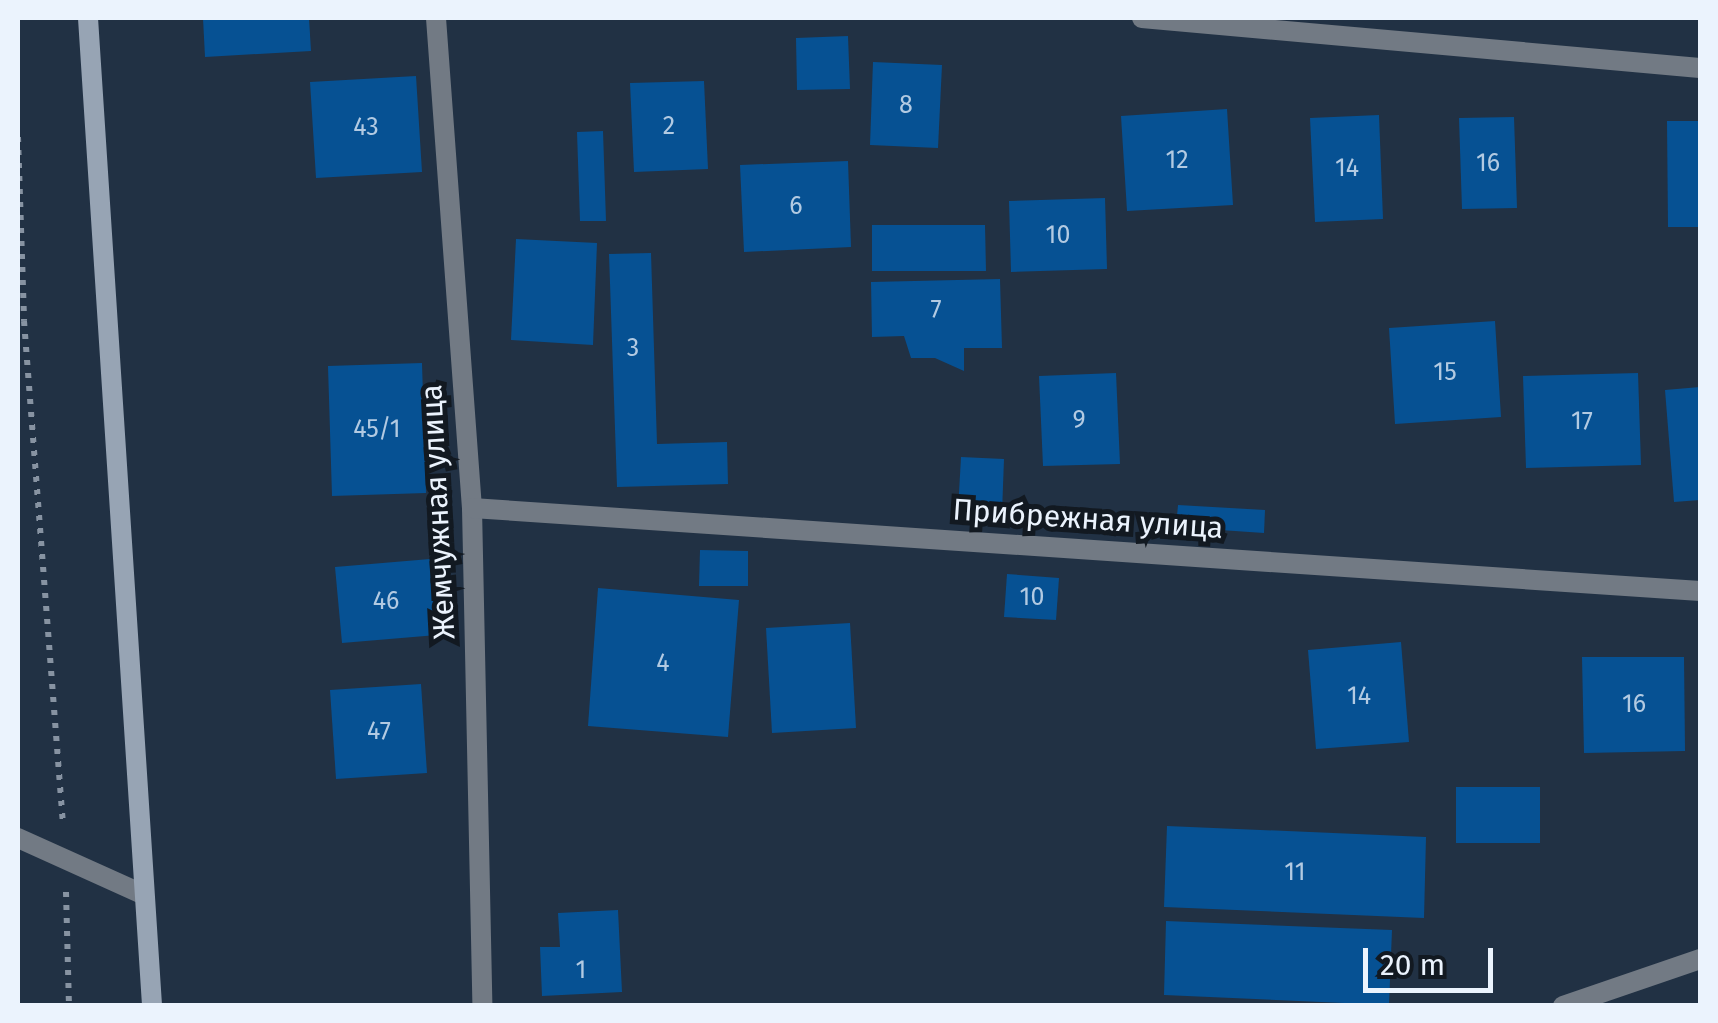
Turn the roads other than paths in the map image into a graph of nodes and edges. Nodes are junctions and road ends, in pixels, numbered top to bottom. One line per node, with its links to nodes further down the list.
1 (88, 18): 8 (street)
2 (436, 18): 5 (street, Жемчужная улица)
3 (1142, 18): 4 (street)
4 (1700, 68)
5 (472, 508): 6 (street, Прибрежная улица); 11 (street, Жемчужная улица)
6 (1700, 591)
7 (18, 838): 8 (street)
8 (142, 894): 10 (street)
9 (1700, 958): 12 (street)
10 (152, 1006)
11 (482, 1006)
12 (1563, 1006)

